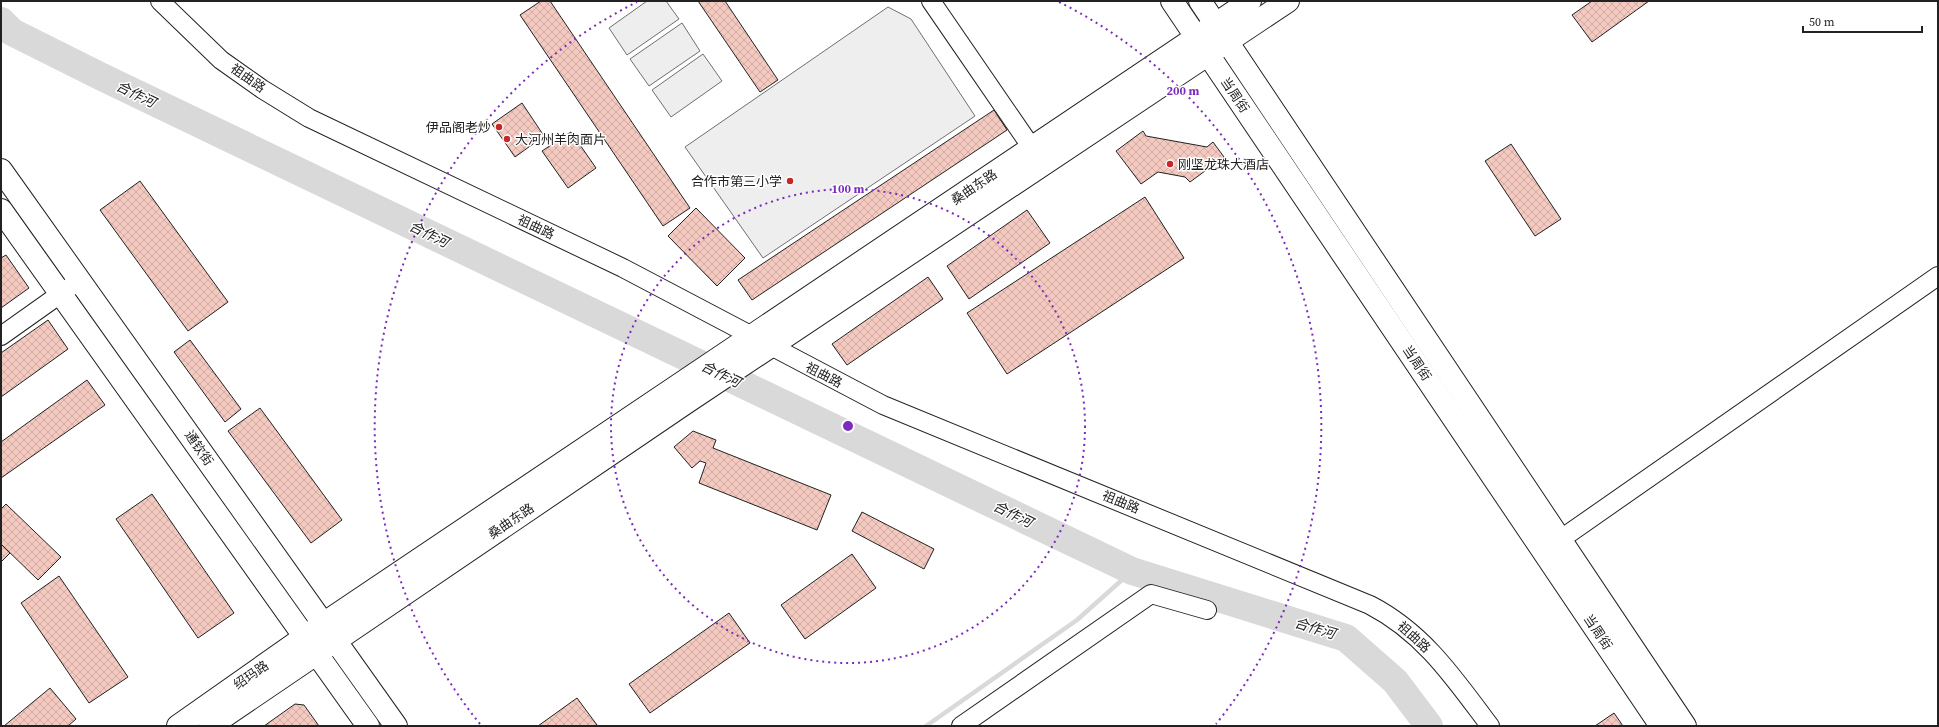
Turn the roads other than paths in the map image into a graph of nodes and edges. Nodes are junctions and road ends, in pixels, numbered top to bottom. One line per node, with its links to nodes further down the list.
1 (160, 1): 16 (street, 祖曲路)
2 (932, 1): 9 (street)
3 (1172, 1): 8 (main road, 当周街)
4 (1200, 1): 7 (main road, 当周街)
5 (1250, 1): 7 (main road)
6 (1288, 1): 7 (main road)
7 (1221, 33): 8 (main road, 桑曲东路); 17 (main road, 当周街)
8 (1202, 45): 9 (main road, 桑曲东路); 16 (main road, 桑曲东路); 27 (main road, 当周街)
9 (1032, 148): 16 (main road, 桑曲东路)
10 (1, 170): 13 (main road, 通钦街)
11 (1, 210): 14 (main road)
12 (1938, 276): 17 (street)
13 (80, 280): 14 (street); 19 (main road, 通钦街)
14 (61, 294): 15 (street); 20 (main road)
15 (1, 336)
16 (752, 348): 19 (main road, 桑曲东路); 26 (street, 祖曲路)
17 (1561, 539): 28 (main road, 当周街)
18 (1207, 610): 25 (street)
19 (329, 632): 20 (main road, 绍玛路); 24 (main road, 通钦街)
20 (311, 645): 21 (main road, 绍玛路); 22 (main road, 绍玛路); 23 (main road)
21 (178, 726)
22 (210, 726)
23 (368, 726)
24 (396, 726)
25 (961, 726)
26 (1490, 726)
27 (1661, 726)
28 (1685, 726)

